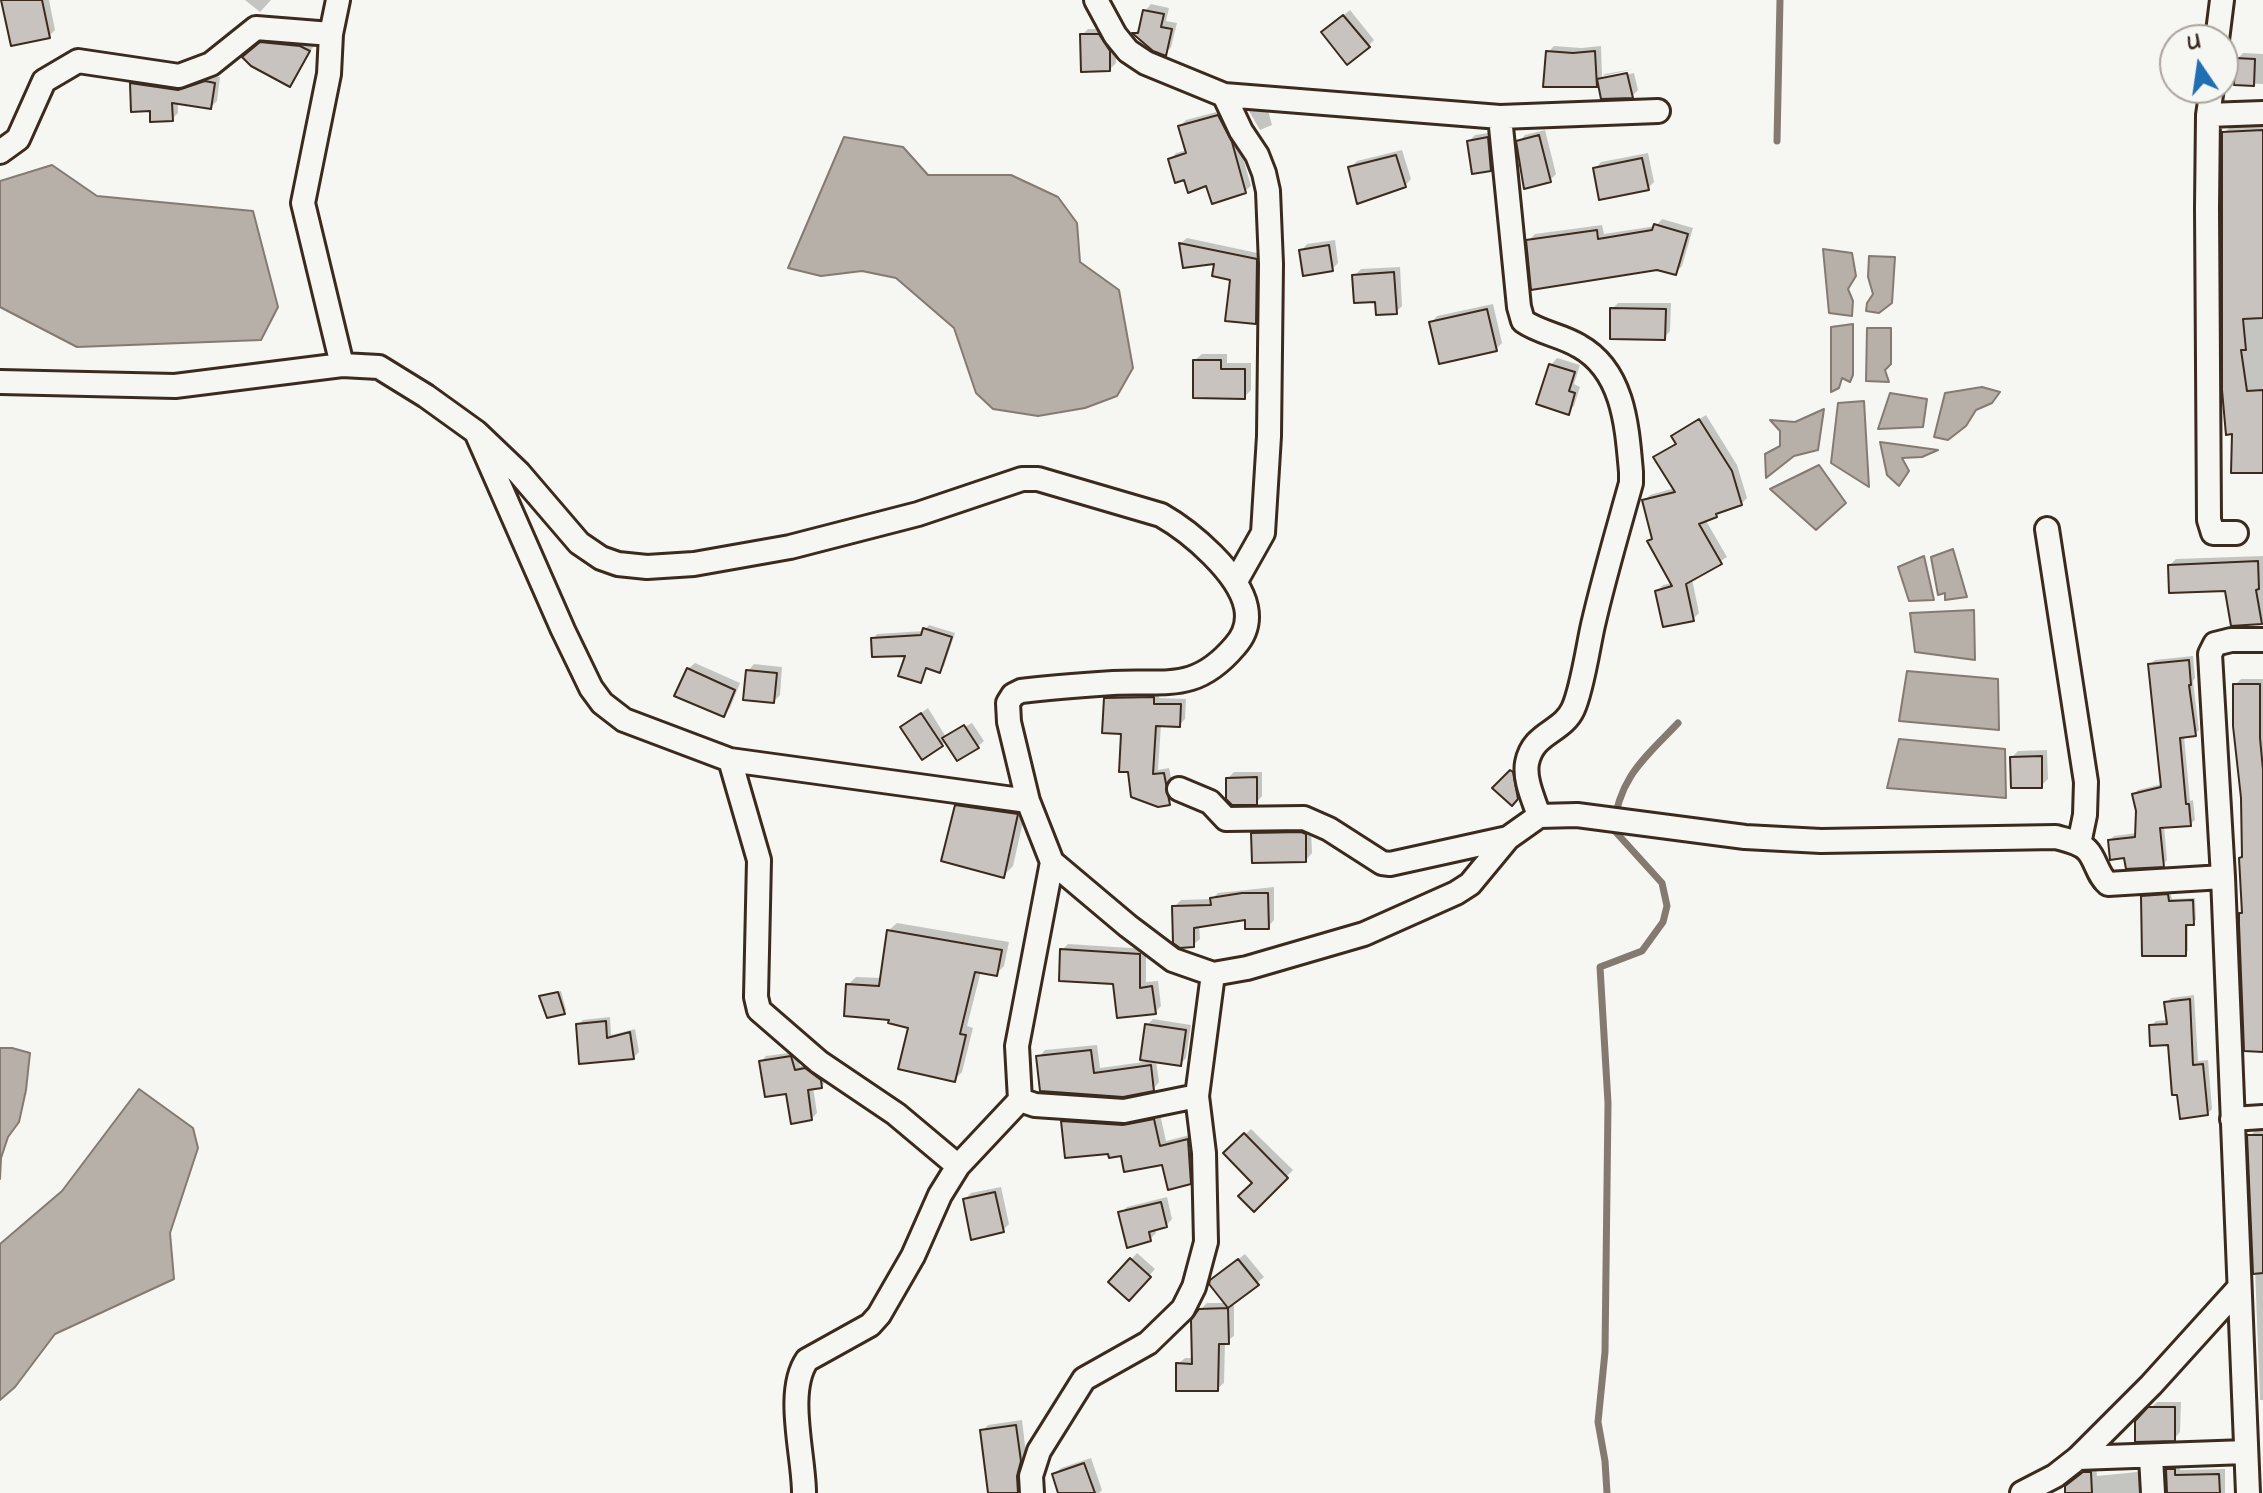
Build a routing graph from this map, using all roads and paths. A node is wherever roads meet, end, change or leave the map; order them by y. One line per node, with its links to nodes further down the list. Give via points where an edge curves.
1 (338, 0): 5 (street)
2 (1096, 0): 6 (street, via 1128,51)
3 (2222, 0): 4 (street)
4 (2219, 24)
5 (331, 34): 12 (street, via 256,28 211,64 179,76 78,61 44,81 18,139); 13 (street, via 329,74 303,203)
6 (1224, 95): 11 (street); 18 (street, via 1264,173 1271,264 1263,533)
7 (2210, 104): 10 (street)
8 (1658, 111): 11 (street)
9 (2263, 113): 10 (street)
10 (2208, 115): 17 (street, via 2209,520 2213,533)
11 (1500, 117): 23 (street, via 1523,321 1578,345 1608,374 1622,402 1631,472 1573,709 1532,748 1527,765)
12 (0, 152)
13 (342, 365): 14 (street, via 175,386); 15 (street, via 379,367)
14 (0, 382)
15 (476, 432): 18 (street, via 579,543 618,564 694,564 790,547 918,514 1022,479 1038,479 1161,515); 20 (street, via 563,630 602,703 624,720)
16 (2047, 529): 25 (street, via 2086,782)
17 (2236, 533)
18 (1236, 581): 22 (street, via 1247,610 1246,628 1225,658 1202,675 1176,683 1117,682 1013,695 1007,710)
19 (2263, 640): 27 (street, via 2215,644 2210,654)
20 (730, 760): 22 (street); 33 (street, via 759,860 759,1010)
21 (1179, 789): 24 (street, via 1210,802 1226,819 1304,818 1318,823 1382,863)
22 (1028, 801): 26 (street)
23 (1539, 816): 24 (street); 25 (street, via 1577,815 1779,839 2056,837)
24 (1508, 838): 28 (street, via 1470,884 1447,897 1364,934)
25 (2079, 844): 27 (street, via 2108,884)
26 (1052, 862): 28 (street, via 1173,960); 30 (street, via 1017,1046)
27 (2223, 877): 32 (street)
28 (1213, 974): 29 (street)
29 (1197, 1096): 30 (street, via 1124,1111); 40 (street, via 1207,1219 1194,1287 1183,1309 1148,1343 1084,1379 1039,1451)
30 (1020, 1100): 33 (street)
31 (2263, 1117): 32 (street)
32 (2232, 1119): 34 (street)
33 (958, 1166): 39 (street, via 879,1315 801,1369 797,1408)
34 (2238, 1289): 35 (street); 37 (street)
35 (2246, 1452): 36 (street); 43 (street)
36 (2151, 1457): 37 (street); 42 (street)
37 (2078, 1458): 38 (street)
38 (2056, 1484): 41 (street)
39 (804, 1493)
40 (1032, 1493)
41 (2022, 1493)
42 (2153, 1493)
43 (2248, 1493)

